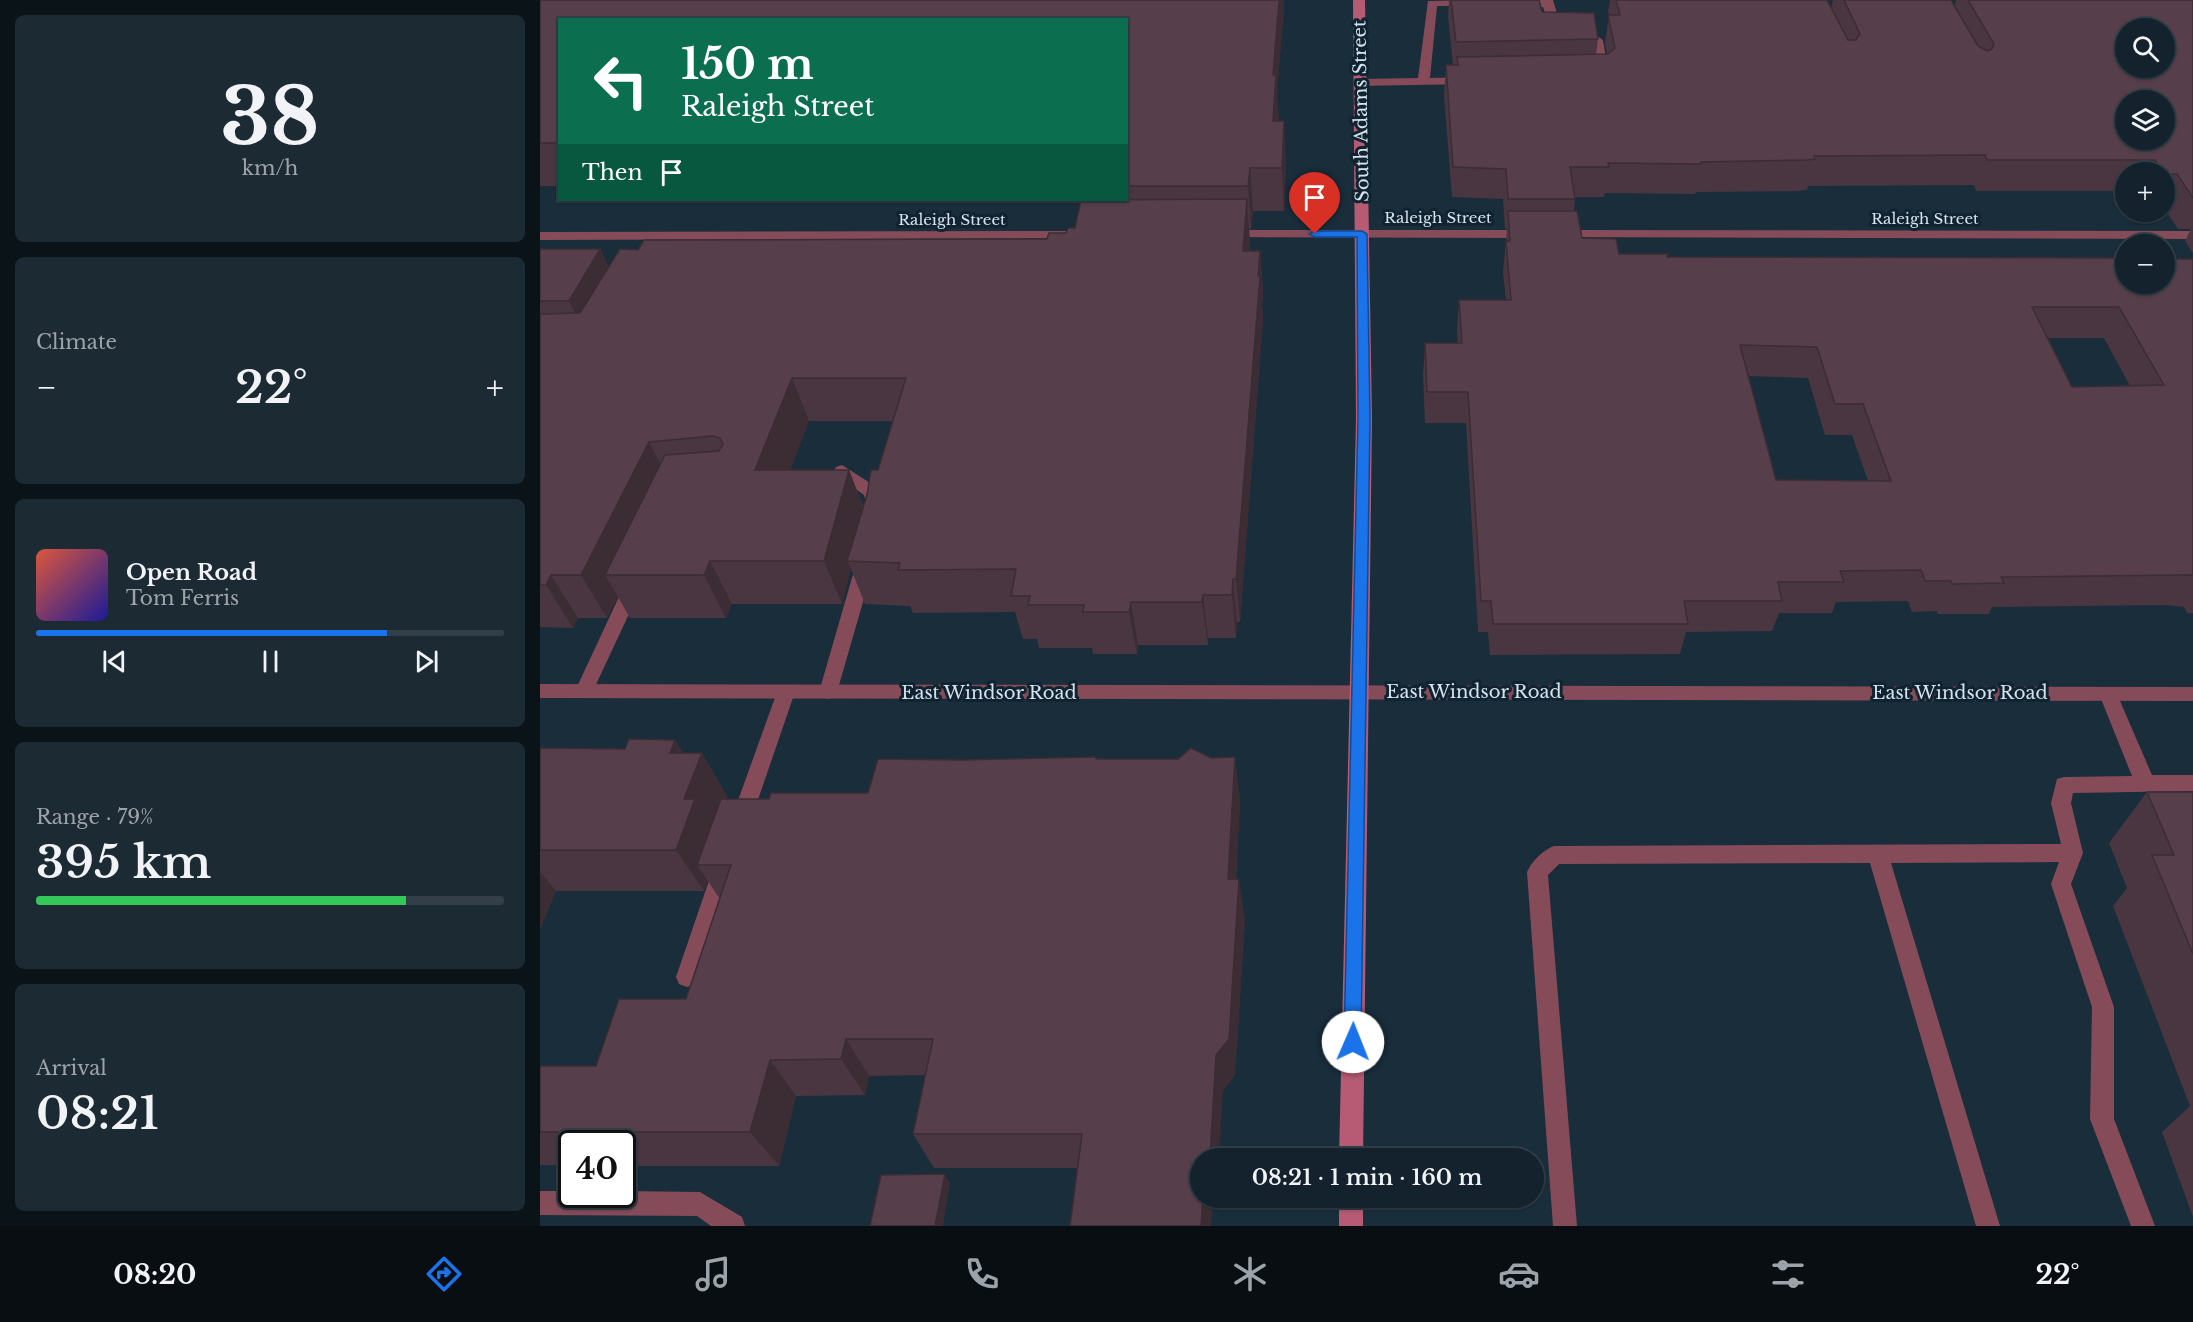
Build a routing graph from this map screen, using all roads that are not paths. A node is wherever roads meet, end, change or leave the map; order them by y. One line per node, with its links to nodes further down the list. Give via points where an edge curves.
1 (1359, 0): 6 (street, South Adams Street)
2 (1548, 2): 3 (street, via 1558,37 1597,40 1603,78); 5 (street, via 1432,3)
3 (1592, 78)
4 (1479, 81): 5 (street)
5 (1424, 82): 6 (street)
6 (1360, 83): 8 (street, South Adams Street)
7 (1208, 234): 8 (street, Raleigh Street)
8 (1362, 234): 10 (street, Raleigh Street); 22 (street, South Adams Street, via 1364,418)
9 (1090, 235): 12 (street, Raleigh Street)
10 (2193, 235)
11 (540, 236): 12 (street, Raleigh Street)
12 (663, 236): 13 (street)
13 (654, 252)
14 (842, 471): 15 (street, via 872,492 877,506)
15 (874, 527)
16 (869, 549): 21 (street)
17 (644, 565): 19 (street)
18 (540, 691): 19 (street, East Windsor Road)
19 (584, 691): 20 (street, East Windsor Road)
20 (786, 692): 21 (street, East Windsor Road); 29 (street)
21 (828, 692): 22 (street, East Windsor Road)
22 (1359, 693): 23 (street, East Windsor Road); 30 (street, South Adams Street)
23 (2108, 694): 24 (street, East Windsor Road); 25 (street)
24 (2193, 694)
25 (2145, 782): 26 (street); 27 (street, via 2064,785 2061,802)
26 (2193, 783)
27 (2073, 853): 28 (street); 37 (street, via 2061,884 2103,1006 2102,1119)
28 (1878, 854): 35 (street, via 1554,855 1537,872); 36 (street)
29 (687, 977)
30 (1351, 1148)
31 (540, 1203): 33 (street, via 700,1204)
32 (1351, 1208): 34 (street)
33 (733, 1226)
34 (1351, 1226)
35 (1565, 1226)
36 (1988, 1226)
37 (2143, 1226)

